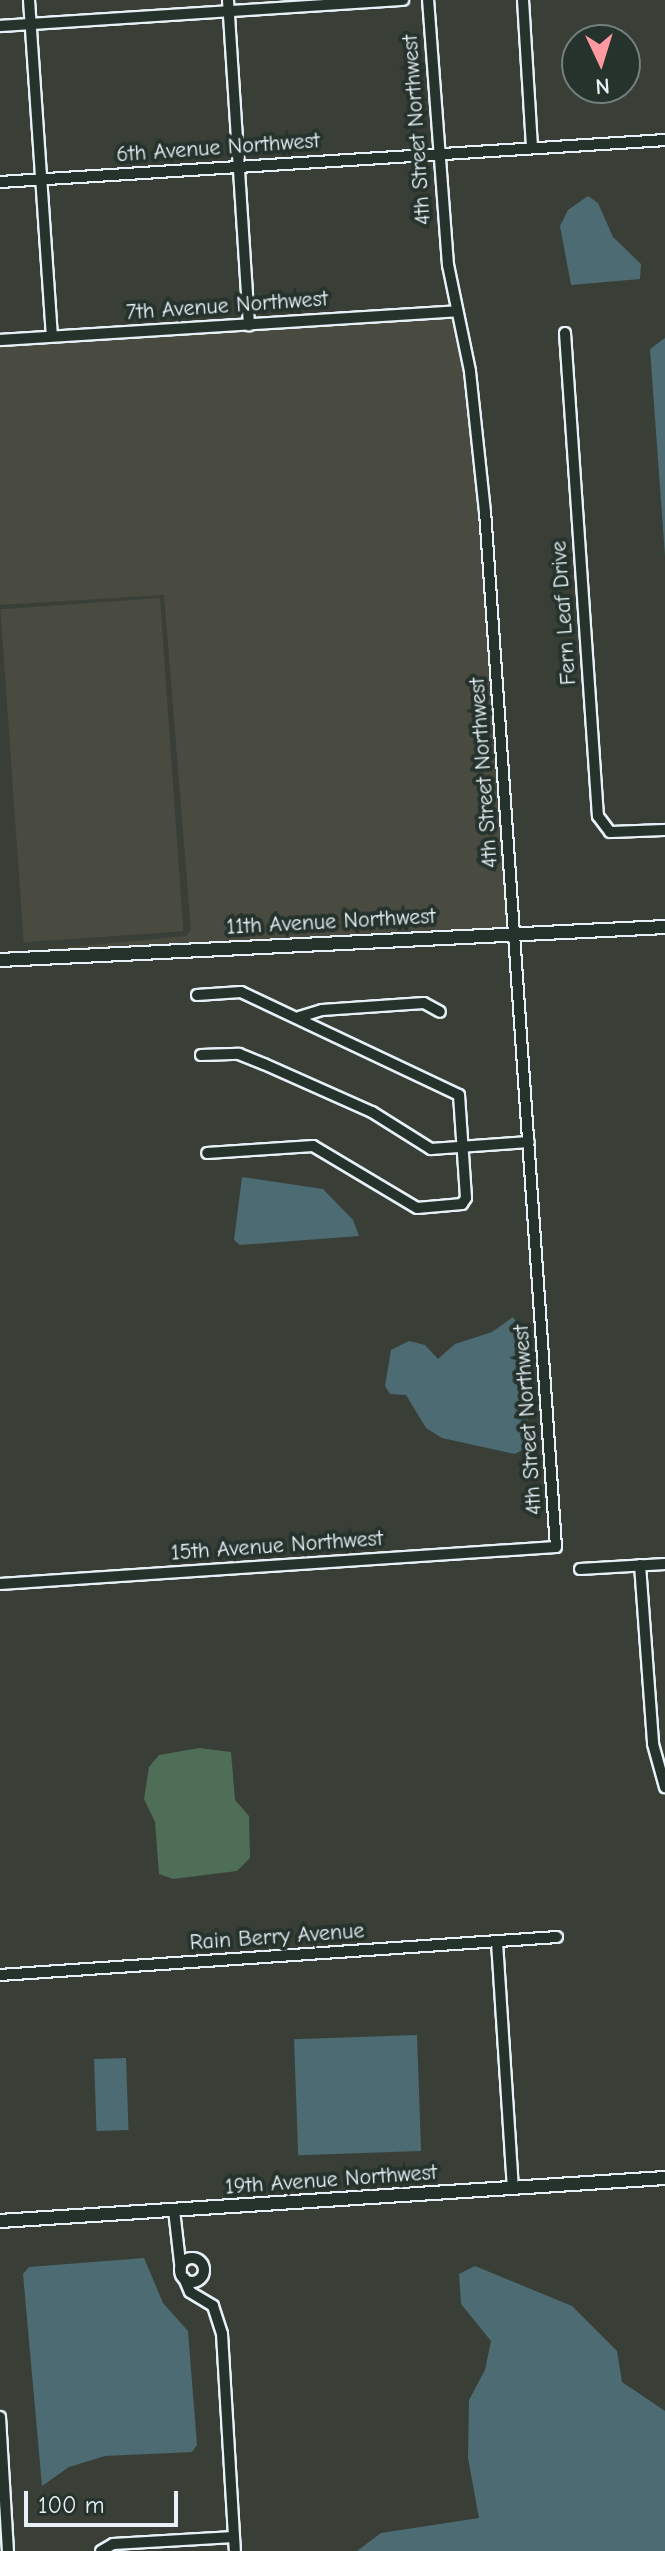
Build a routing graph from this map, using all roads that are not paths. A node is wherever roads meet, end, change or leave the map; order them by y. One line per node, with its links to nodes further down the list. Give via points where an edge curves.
1 (29, 0): 7 (street)
2 (228, 0): 6 (street)
3 (403, 0): 6 (street)
4 (428, 0): 11 (street, 4th Street Northwest)
5 (523, 0): 10 (street)
6 (229, 12): 7 (street); 12 (street)
7 (30, 24): 8 (street); 13 (street)
8 (0, 26)
9 (665, 140): 10 (street, 6th Avenue Northwest)
10 (532, 148): 11 (street, 6th Avenue Northwest)
11 (439, 154): 12 (street, 6th Avenue Northwest); 15 (street, 4th Street Northwest)
12 (239, 167): 13 (street, 6th Avenue Northwest); 16 (street)
13 (41, 180): 14 (street, 6th Avenue Northwest); 18 (street)
14 (0, 182)
15 (456, 311): 16 (street, 7th Avenue Northwest); 22 (street, 4th Street Northwest, via 470,371 485,512)
16 (249, 325): 18 (street, 7th Avenue Northwest)
17 (565, 333): 20 (street, Fern Leaf Drive, via 598,816 610,832)
18 (52, 336): 19 (street, 7th Avenue Northwest)
19 (0, 340)
20 (665, 830)
21 (665, 927): 22 (street, 11th Avenue Northwest)
22 (514, 933): 23 (street, 11th Avenue Northwest); 28 (street, 4th Street Northwest)
23 (0, 960)
24 (197, 995): 26 (street, via 241,992)
25 (440, 1012): 26 (street, via 424,1003 322,1010)
26 (299, 1017): 29 (street, via 459,1095)
27 (201, 1055): 29 (street, via 239,1054 357,1105 431,1149)
28 (529, 1142): 29 (street); 31 (street, 4th Street Northwest)
29 (463, 1146): 30 (street, via 462,1204 417,1208 313,1146)
30 (207, 1153)
31 (556, 1547): 35 (street, 15th Avenue Northwest)
32 (665, 1564): 33 (street)
33 (640, 1565): 34 (street); 36 (street, via 653,1744)
34 (580, 1569)
35 (0, 1584)
36 (665, 1787)
37 (557, 1937): 38 (street, Rain Berry Avenue)
38 (497, 1942): 39 (street, Rain Berry Avenue); 41 (street)
39 (0, 1975)
40 (665, 2178): 41 (street, 19th Avenue Northwest)
41 (513, 2188): 42 (street, 19th Avenue Northwest)
42 (174, 2210): 43 (street, 19th Avenue Northwest); 44 (street)
43 (0, 2221)
44 (176, 2245): 45 (street); 46 (street)
45 (191, 2259): 46 (street); 47 (street, via 203,2265)
46 (182, 2274): 47 (street); 48 (street, via 190,2292)
47 (201, 2278): 48 (street)
48 (202, 2299): 50 (street, via 213,2306 222,2334)
49 (0, 2417): 51 (street)
50 (234, 2537): 52 (street, via 113,2544); 53 (street)
51 (8, 2551)
52 (101, 2551)
53 (235, 2551)

